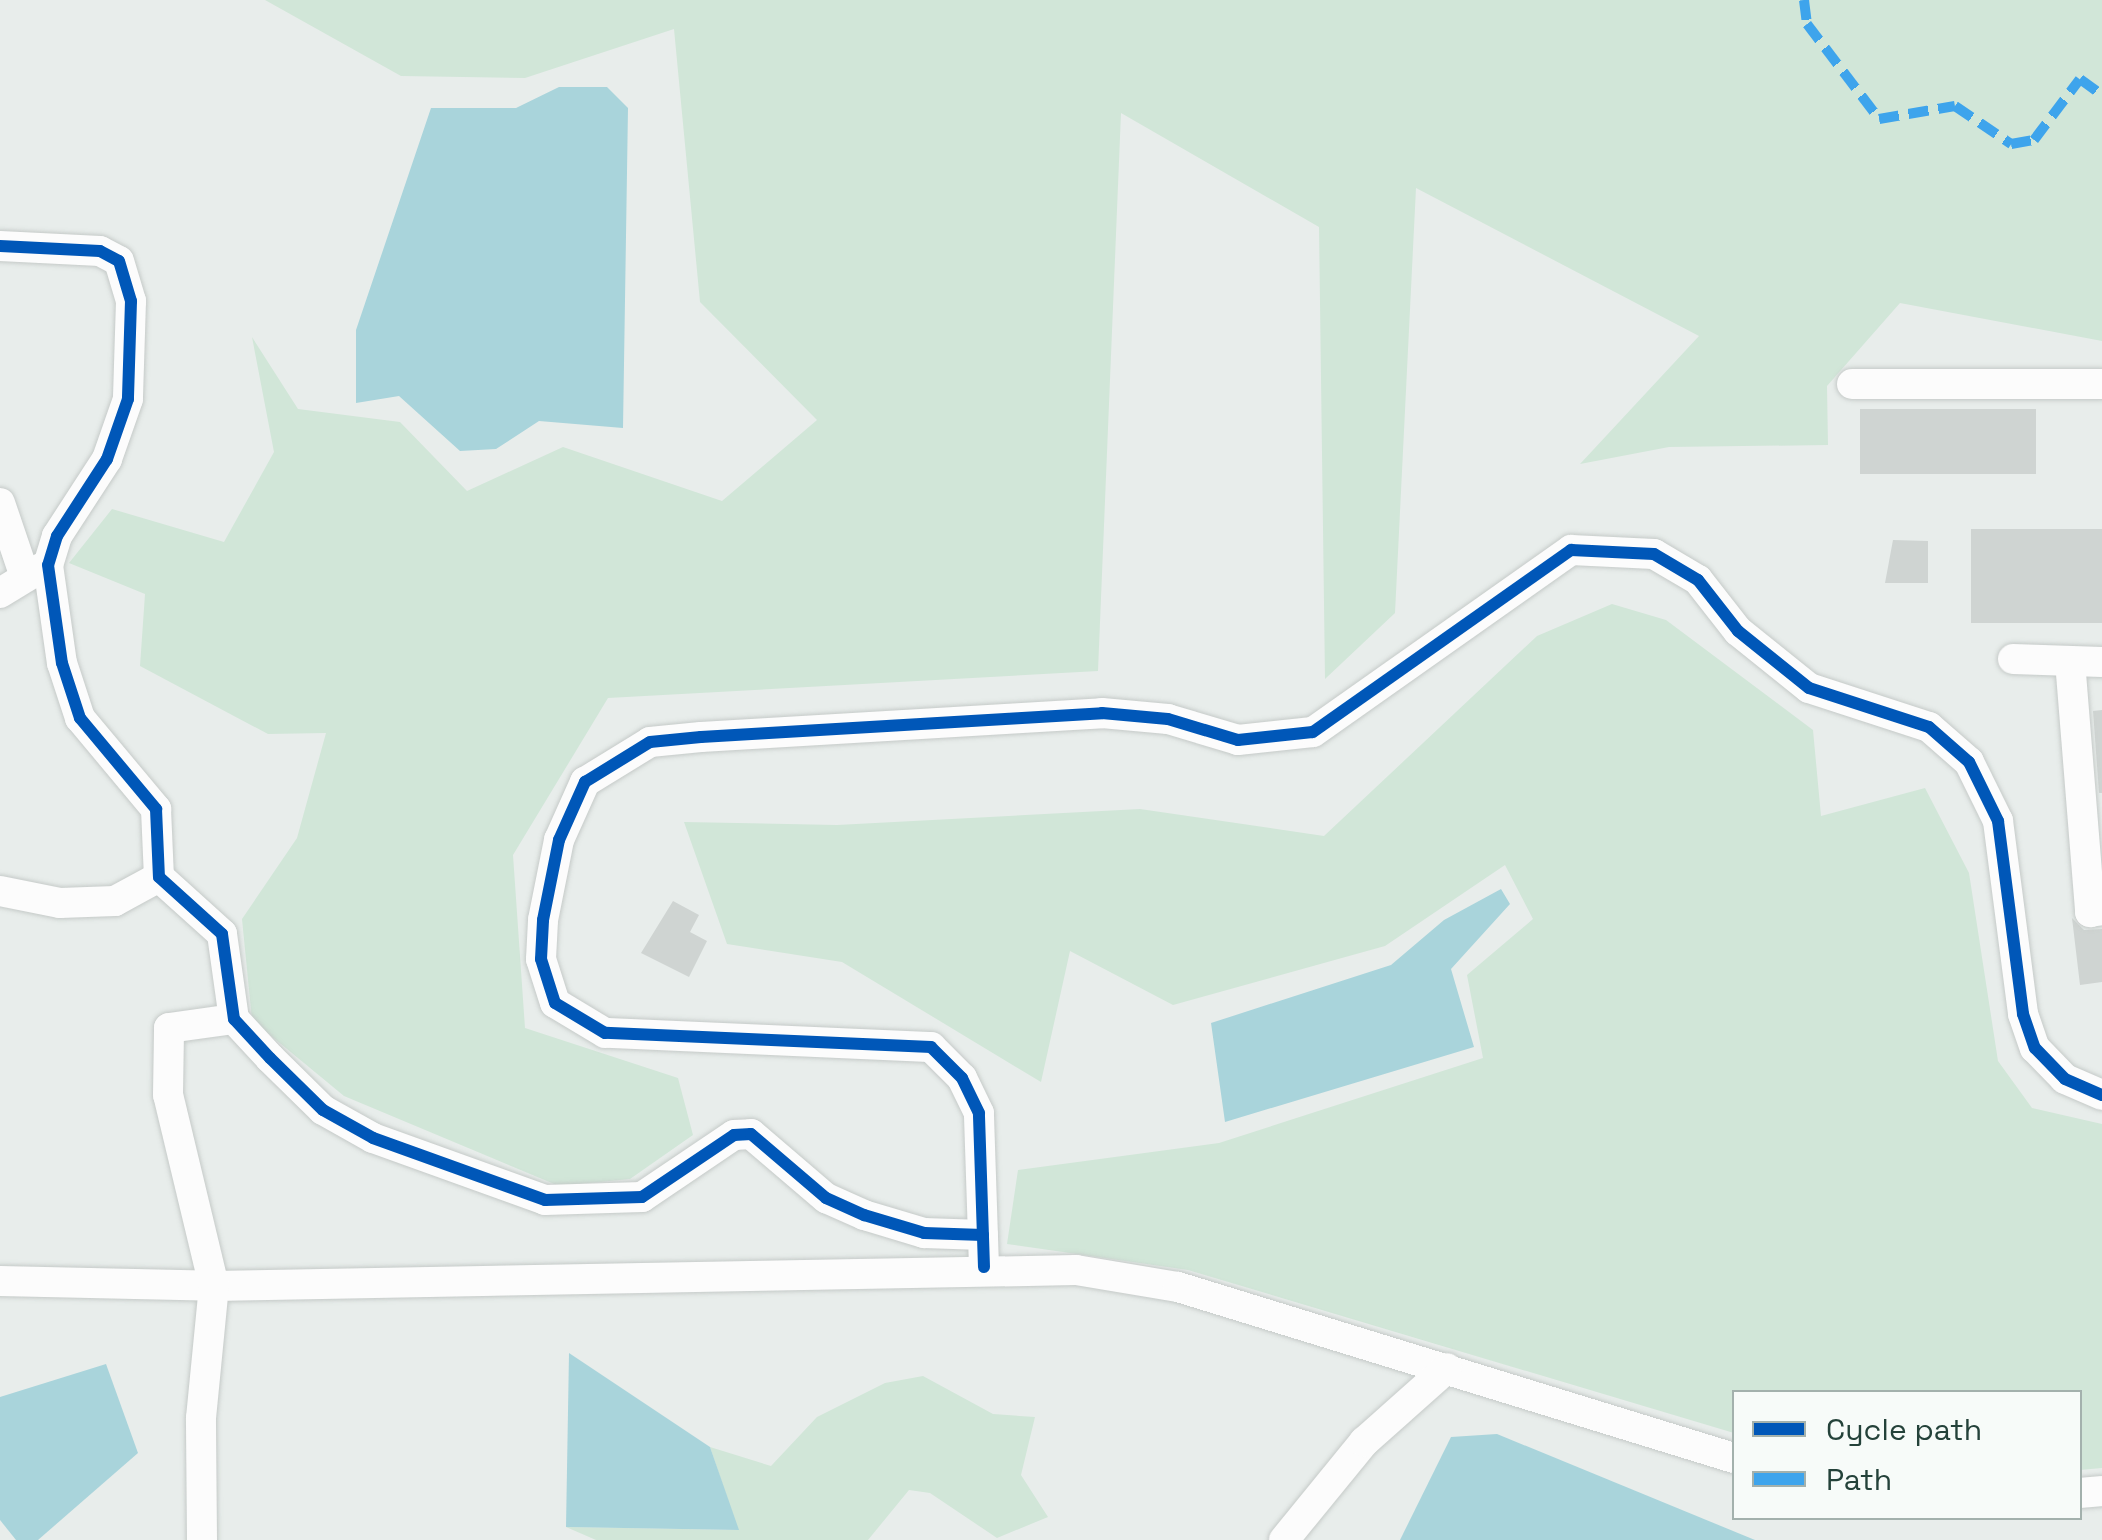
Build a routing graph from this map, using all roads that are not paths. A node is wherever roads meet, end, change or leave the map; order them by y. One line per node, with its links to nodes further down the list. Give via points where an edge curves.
1 (0, 246): 5 (street, via 100,250 119,261 131,300 128,399 108,459)
2 (1852, 384): 3 (street)
3 (2102, 384)
4 (0, 503): 5 (street)
5 (24, 578): 10 (street, via 80,718 156,809)
6 (2013, 659): 7 (street)
7 (2070, 661): 8 (street); 9 (street)
8 (2102, 662)
9 (2092, 814): 12 (street, via 2090,912)
10 (160, 877): 11 (street, via 115,900 60,902); 13 (street, via 222,934)
11 (0, 890)
12 (2102, 910)
13 (234, 1019): 15 (street, via 323,1110 373,1138 545,1200 642,1197 734,1135 751,1134 826,1198 864,1215 924,1234); 18 (street, via 169,1028 168,1096)
14 (2102, 1095): 15 (street, via 2065,1080 2035,1048 2023,1014 1998,822 1969,762 1929,727 1795,678 1738,631 1698,580 1654,554 1571,550 1312,732 1238,740 1168,719 1102,712 700,737 650,742 585,782 559,840 542,920 541,959 555,1002 605,1033 931,1047 962,1078 979,1113)
15 (982, 1235): 16 (street)
16 (984, 1267): 18 (street); 19 (street, via 1178,1287)
17 (0, 1281): 18 (street)
18 (214, 1286): 21 (street, via 202,1418)
19 (1447, 1368): 20 (street); 22 (street, via 1364,1442)
20 (1732, 1457)
21 (202, 1540)
22 (1284, 1540)

